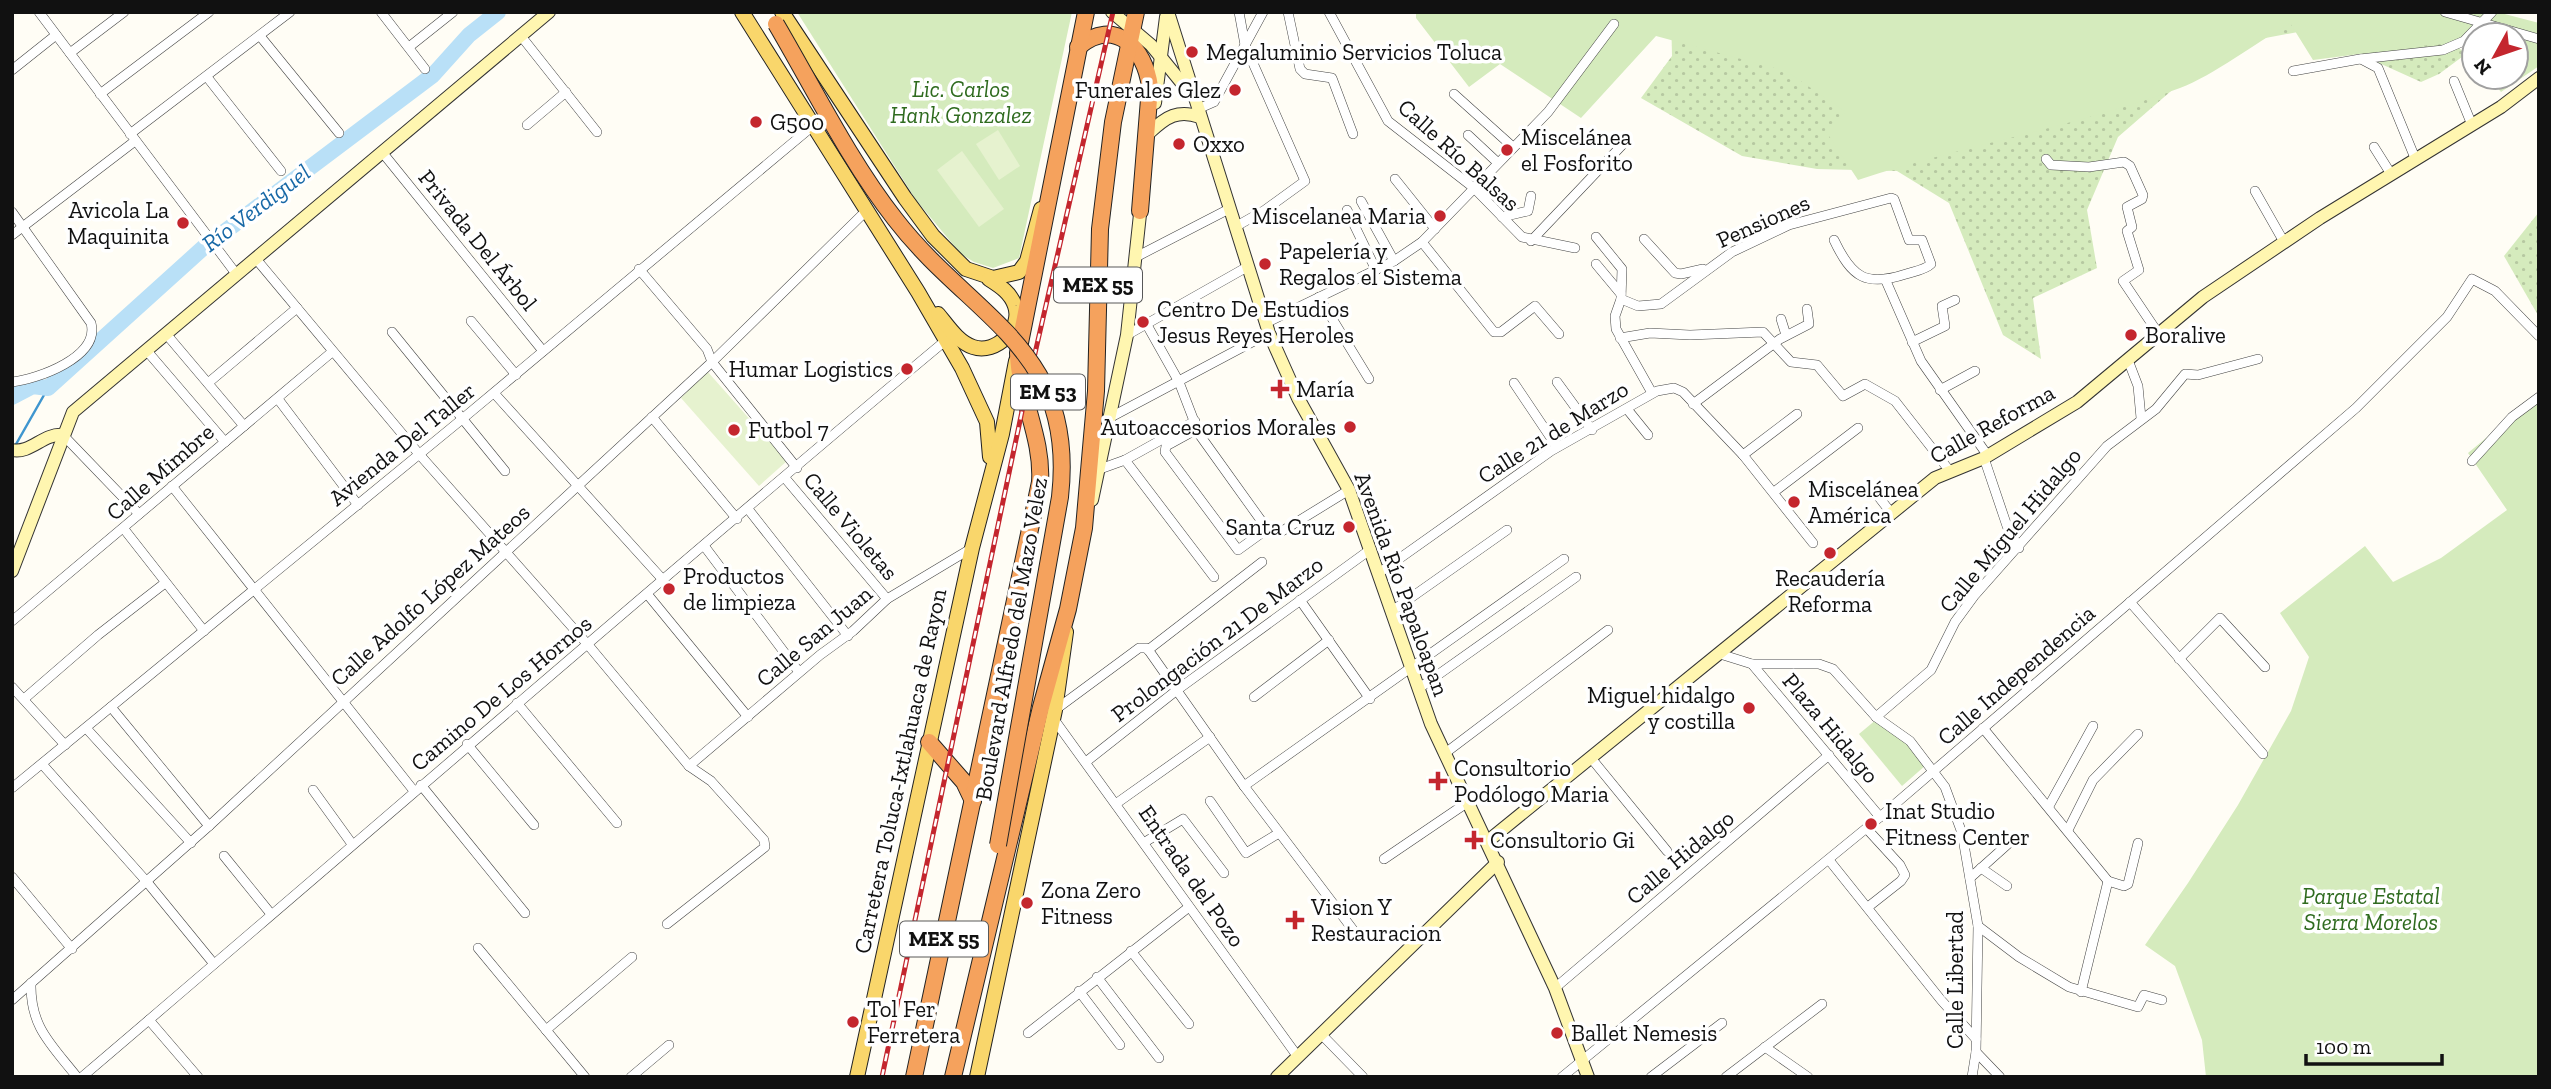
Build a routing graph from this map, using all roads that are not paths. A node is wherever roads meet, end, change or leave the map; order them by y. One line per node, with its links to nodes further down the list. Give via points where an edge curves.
1 (39, 12): 22 (street)
2 (124, 12): 30 (street)
3 (209, 12): 40 (street)
4 (290, 12): 23 (street)
5 (381, 12): 28 (street)
6 (453, 12): 28 (street)
7 (549, 12): 24 (main road)
8 (742, 12): 44 (main road, EM 53)
9 (1086, 12): 29 (highway, MEX 55)
10 (1112, 12): 25 (main road, Avenida Río Papaloapan)
11 (1135, 12): 12 (highway); 25 (highway, MEX 55)
12 (1141, 12)
13 (1167, 12): 31 (main road, MEX 55); 42 (main road, Avenida Río Papaloapan)
14 (1239, 12): 27 (street)
15 (1263, 12): 27 (street)
16 (1288, 12): 49 (street, via 1300,69 1332,78)
17 (1329, 12): 63 (street, Calle Río Balsas, via 1388,121)
18 (2445, 12): 20 (street)
19 (776, 16): 93 (main road, via 920,219 966,269); 281 (highway, Boulevard Alfredo del Mazo Velez / EM 53, bridge, via 884,205 934,264 1016,339 1042,380 1057,419 1060,497)
20 (2476, 21)
21 (1614, 24): 53 (street, via 1548,112)
22 (56, 35): 30 (street); 34 (street)
23 (260, 36): 36 (street); 48 (street)
24 (521, 36): 39 (street); 55 (main road)
25 (1131, 38): 29 (highway, via 1104,33); 31 (main road, Avenida Río Papaloapan); 70 (highway, via 1150,87); 173 (highway, MEX 55, via 1113,122 1101,218 1096,391)
26 (2460, 43): 32 (street, via 2443,50)
27 (1245, 45): 42 (street, via 1214,102); 74 (street, via 1305,181)
28 (409, 47): 33 (street)
29 (1078, 47): 59 (highway, MEX 55)
30 (70, 53): 40 (street)
31 (1163, 58): 42 (main road, Avenida Río Papaloapan); 47 (main road, MEX 55)
32 (2360, 59): 35 (street); 56 (street, via 2378,68)
33 (425, 69)
34 (12, 70)
35 (2293, 71)
36 (207, 76): 51 (street); 60 (street)
37 (2539, 78): 45 (main road, Calle Reforma)
38 (2454, 81): 45 (street)
39 (566, 92): 43 (street); 46 (street)
40 (100, 94): 51 (street)
41 (1454, 94): 53 (street)
42 (1197, 108): 47 (main road, via 1175,114); 67 (main road, Avenida Río Papaloapan)
43 (527, 125)
44 (814, 125): 68 (main road, EM 53); 90 (street, Avienda Del Taller)
45 (2472, 125): 56 (main road, Calle Reforma)
46 (597, 132)
47 (1150, 132): 70 (main road, MEX 55)
48 (339, 133)
49 (1353, 134)
50 (1468, 135): 58 (street)
51 (132, 138): 73 (street); 92 (street)
52 (1625, 142): 80 (street)
53 (1513, 147): 58 (street)
54 (2374, 148): 61 (street)
55 (382, 152): 85 (main road); 117 (street, Privada Del Árbol)
56 (2415, 158): 61 (main road, Calle Reforma)
57 (2046, 159): 106 (street, via 2051,166 2127,162 2143,195 2127,206 2132,228 2127,231 2140,270 2123,281)
58 (1498, 163): 63 (street)
59 (1055, 165): 93 (main road, via 1025,266 1009,277); 119 (highway, MEX 55)
60 (281, 171)
61 (2390, 174): 82 (main road, Calle Reforma)
62 (1395, 179): 75 (street)
63 (1474, 188): 72 (street, Calle Río Balsas); 75 (street)
64 (2255, 191): 82 (street)
65 (1531, 196): 72 (street, via 1528,211)
66 (1360, 201): 86 (street)
67 (1229, 209): 74 (main road, Avenida Río Papaloapan); 84 (street)
68 (867, 210): 95 (main road, EM 53); 122 (street, Calle Adolfo López Mateos)
69 (1347, 210): 91 (street)
70 (1140, 211): 84 (main road, MEX 55)
71 (12, 212): 73 (street)
72 (1502, 217): 80 (street, Calle Río Balsas)
73 (23, 227): 76 (street); 126 (street, via 91,323 92,336 66,362 38,377)
74 (1234, 227): 89 (main road, Avenida Río Papaloapan)
75 (1435, 229): 81 (street)
76 (12, 235)
77 (1596, 237): 97 (street, via 1622,269)
78 (1644, 239): 88 (street, via 1675,273)
79 (1835, 240): 94 (street, via 1862,276)
80 (1531, 241): 83 (street)
81 (1422, 242): 86 (street); 107 (street, via 1493,332 1501,332 1535,306)
82 (2284, 242): 106 (main road, Calle Reforma)
83 (1575, 248)
84 (1136, 257): 109 (main road, MEX 55)
85 (256, 259): 92 (main road); 99 (street)
86 (1394, 261): 91 (street)
87 (1596, 264): 97 (street)
88 (1711, 266): 94 (street, Pensiones, via 1801,220 1892,198 1909,240 1922,240 1931,264); 97 (street, Pensiones, via 1661,304 1638,306)
89 (1247, 267): 103 (street); 104 (main road, Avenida Río Papaloapan)
90 (639, 269): 117 (street, Avienda Del Taller); 122 (street, via 707,349)
91 (1376, 270): 96 (street)
92 (237, 275): 108 (main road)
93 (988, 278): 95 (main road, via 1011,297 1017,313 1007,337 988,348 972,347 956,336)
94 (1886, 281): 114 (street)
95 (918, 292): 113 (main road, EM 53)
96 (1319, 297): 104 (street); 125 (street)
97 (1621, 297): 112 (street, via 1614,323)
98 (1955, 300): 114 (street, via 1942,306 1945,327)
99 (297, 308): 118 (street); 129 (street)
100 (1807, 309): 110 (street, via 1810,323)
101 (1781, 319): 110 (street)
102 (471, 321): 124 (street)
103 (1147, 325): 109 (street); 127 (street)
104 (1267, 328): 127 (street); 166 (main road, Avenida Río Papaloapan, via 1298,398)
105 (392, 332): 142 (street)
106 (2158, 333): 121 (main road, Calle Reforma)
107 (1559, 334)
108 (167, 335): 116 (main road); 129 (street)
109 (1127, 335): 141 (main road, MEX 55)
110 (1786, 335): 115 (street)
111 (2539, 336): 195 (street, Calle Independencia, via 2495,291 2472,279 2447,317 2400,368)
112 (1620, 338): 115 (street, via 1650,332 1759,331); 133 (street)
113 (946, 341): 157 (street, Camino De Los Hornos); 161 (main road, EM 53, via 987,422)
114 (1912, 342): 131 (street)
115 (1774, 343): 136 (street); 159 (street, via 1791,362 1817,365 1843,396 1861,384 1875,387 1900,407)
116 (147, 351): 147 (main road, via 72,412); 149 (street)
117 (543, 351): 124 (street, Avienda Del Taller)
118 (332, 352): 135 (street, Calle Mimbre); 152 (street)
119 (1018, 353): 161 (main road, Carretera Toluca-Ixtlahuaca de Rayon); 243 (highway, MEX 55, via 1022,387 1040,451 1040,482)
120 (2258, 359): 139 (street, Calle Miguel Hidalgo, via 2198,375 2185,374 2156,409)
121 (2128, 360): 139 (street); 154 (main road, Calle Reforma, via 2077,402)
122 (712, 362): 140 (street, Calle Adolfo López Mateos); 157 (street)
123 (1975, 371): 131 (street)
124 (516, 375): 132 (street, Avienda Del Taller)
125 (1369, 379)
126 (12, 382)
127 (1179, 382): 141 (street); 143 (street)
128 (1558, 382): 146 (street)
129 (208, 383): 144 (street)
130 (1514, 383): 150 (street)
131 (1940, 390): 154 (street)
132 (494, 393): 142 (street, Avienda Del Taller); 163 (street)
133 (1652, 393): 136 (street, Calle 21 de Marzo, via 1674,388); 137 (street, Calle 21 de Marzo)
134 (2539, 397): 156 (street, via 2512,417)
135 (278, 399): 144 (street, Calle Mimbre); 168 (street)
136 (1693, 404): 153 (street)
137 (1627, 409): 146 (street, Calle 21 de Marzo); 148 (street)
138 (1797, 414): 153 (street)
139 (2140, 415): 180 (street, Calle Miguel Hidalgo, via 2107,446)
140 (652, 417): 163 (street, Calle Adolfo López Mateos); 172 (street)
141 (1111, 417): 158 (main road, MEX 55)
142 (461, 420): 152 (street, Avienda Del Taller); 160 (street)
143 (1196, 425): 143 (street, via 1265,526 1238,550 1165,452 1166,446); 155 (street)
144 (244, 426): 149 (street, Calle Mimbre)
145 (1857, 428): 167 (street)
146 (1592, 430): 150 (street, Calle 21 de Marzo)
147 (63, 435): 151 (main road, via 51,435 24,450); 170 (street); 185 (main road)
148 (1648, 435)
149 (225, 442): 164 (street, Calle Mimbre)
150 (1557, 447): 186 (street, Calle 21 de Marzo)
151 (14, 450)
152 (419, 454): 168 (street, Avienda Del Taller); 182 (street)
153 (1743, 455): 167 (street)
154 (1986, 457): 159 (main road, Calle Reforma); 180 (street, via 2007,526)
155 (1125, 460): 158 (street); 187 (street)
156 (2472, 461)
157 (797, 468): 162 (street, Camino De Los Hornos)
158 (1100, 469): 173 (main road, MEX 55)
159 (1949, 470): 171 (main road, Calle Reforma)
160 (505, 471)
161 (990, 476): 179 (main road, Carretera Toluca-Ixtlahuaca de Rayon)
162 (785, 478): 169 (street, Camino De Los Hornos); 193 (street, Calle Violetas)
163 (579, 484): 182 (street, Calle Adolfo López Mateos); 189 (street)
164 (172, 486): 170 (street, Calle Mimbre); 191 (street)
165 (1871, 487): 171 (street)
166 (1349, 490): 176 (street); 181 (main road, Avenida Río Papaloapan)
167 (1774, 492): 177 (street)
168 (358, 505): 191 (street, Avienda Del Taller)
169 (748, 509): 172 (street, Camino De Los Hornos); 201 (street)
170 (139, 514): 174 (street, Calle Mimbre)
171 (1892, 514): 205 (main road, Calle Reforma)
172 (737, 519): 178 (street, Camino De Los Hornos)
173 (1084, 528): 196 (highway, MEX 55)
174 (124, 529): 190 (street); 198 (street, Calle Mimbre)
175 (1507, 530): 197 (street)
176 (1279, 533)
177 (1813, 543)
178 (705, 547): 189 (street, Camino De Los Hornos); 210 (street)
179 (972, 548): 193 (street, Calle San Juan); 228 (main road, Carretera Toluca-Ixtlahuaca de Rayon)
180 (2019, 548): 222 (street, Calle Miguel Hidalgo, via 1964,608 1931,670)
181 (1371, 549): 186 (main road, Avenida Río Papaloapan); 194 (street, Prolongación 21 De Marzo)
182 (505, 551): 203 (street); 217 (street, Calle Adolfo López Mateos)
183 (1564, 558): 209 (street)
184 (1262, 562): 204 (street)
185 (12, 571)
186 (1379, 573): 197 (main road, Avenida Río Papaloapan)
187 (1214, 577)
188 (1576, 577): 212 (street)
189 (664, 581): 192 (street, Camino De Los Hornos)
190 (165, 583): 200 (street); 215 (street)
191 (253, 590): 200 (street, Avienda Del Taller); 217 (street)
192 (648, 595): 203 (street, Camino De Los Hornos); 221 (street)
193 (887, 599): 201 (street, Calle San Juan)
194 (1300, 600): 202 (street); 213 (street, Prolongación 21 De Marzo)
195 (2130, 602): 206 (street); 225 (street, Calle Independencia)
196 (1068, 609): 220 (main road); 281 (highway, MEX 55)
197 (1392, 611): 209 (main road, Avenida Río Papaloapan)
198 (12, 621)
199 (1608, 630): 231 (street)
200 (204, 631): 219 (street, Avienda Del Taller)
201 (848, 636): 210 (street, Calle San Juan)
202 (1329, 640): 214 (street); 216 (street)
203 (589, 646): 218 (street, Camino De Los Hornos); 237 (street)
204 (1146, 649): 213 (street); 220 (street)
205 (1720, 654): 207 (street, Calle Libertad); 234 (main road, Calle Reforma)
206 (2179, 659): 208 (street, via 2220,618); 232 (street)
207 (1752, 664): 222 (street, Calle Libertad, via 1827,666); 233 (street, Plaza Hidalgo)
208 (2266, 667)
209 (1411, 668): 212 (main road, Avenida Río Papaloapan); 216 (street)
210 (799, 672): 221 (street, Calle San Juan)
211 (12, 687): 215 (street)
212 (1418, 689): 231 (main road, Avenida Río Papaloapan)
213 (1178, 690): 227 (street); 235 (street, Prolongación 21 De Marzo)
214 (1254, 697)
215 (24, 699): 230 (street)
216 (1370, 699): 239 (street)
217 (341, 702): 241 (street); 251 (street, Calle Adolfo López Mateos)
218 (517, 703): 229 (street, Camino De Los Hornos); 249 (street)
219 (111, 707): 224 (street, Avienda Del Taller); 251 (street)
220 (1054, 714): 235 (street, Entrada del Pozo); 316 (main road)
221 (748, 717): 237 (street, Calle San Juan)
222 (1877, 717): 238 (street, Calle Libertad, via 1910,741)
223 (2093, 726): 247 (street)
224 (86, 728): 230 (street, Avienda Del Taller); 257 (street)
225 (1983, 728): 238 (street, Calle Independencia); 247 (street)
226 (2138, 734): 253 (street, via 2093,780)
227 (1210, 737): 239 (street); 246 (street)
228 (929, 742): 243 (highway, via 964,782); 313 (main road, Carretera Toluca-Ixtlahuaca de Rayon)
229 (467, 744): 241 (street, Camino De Los Hornos); 250 (street)
230 (65, 745): 236 (street, Avienda Del Taller)
231 (1444, 754): 245 (main road, Avenida Río Papaloapan)
232 (2263, 754)
233 (1829, 755): 248 (street, Plaza Hidalgo); 288 (street, Calle Hidalgo)
234 (1591, 758): 255 (main road, Calle Reforma); 261 (street)
235 (1087, 761): 246 (street, Entrada del Pozo)
236 (42, 764): 240 (street, Avienda Del Taller); 271 (street)
237 (689, 766): 277 (street, via 711,781 766,845)
238 (1934, 771): 248 (street, Calle Independencia); 269 (street, Calle Libertad, via 1958,817)
239 (1244, 786): 254 (street)
240 (12, 788)
241 (417, 788): 259 (street, Camino De Los Hornos); 275 (street)
242 (313, 790): 259 (street)
243 (973, 801): 314 (highway, MEX 55)
244 (1210, 802): 254 (street, via 1246,853)
245 (1468, 802): 255 (main road, Avenida Río Papaloapan); 263 (street)
246 (1117, 803): 256 (street, Entrada del Pozo)
247 (2049, 806): 253 (street)
248 (1880, 817): 252 (street, Calle Independencia)
249 (617, 823)
250 (534, 825)
251 (209, 826): 257 (street, Calle Adolfo López Mateos)
252 (1867, 829): 264 (street, Calle Independencia); 274 (street, via 1905,875)
253 (2068, 830): 270 (street)
254 (1279, 833): 279 (street)
255 (1488, 841): 265 (main road, Avenida Río Papaloapan)
256 (1145, 842): 267 (street, via 1183,819); 273 (street, Entrada del Pozo)
257 (191, 843): 271 (street, Calle Adolfo López Mateos)
258 (2138, 843): 270 (street, via 2126,887)
259 (352, 844): 276 (street, Camino De Los Hornos)
260 (2008, 844): 266 (street)
261 (1667, 851)
262 (224, 856): 276 (street)
263 (1384, 859)
264 (1829, 860): 274 (street); 307 (street, Calle Independencia)
265 (1498, 862): 288 (main road, Avenida Río Papaloapan); 299 (main road)
266 (1982, 868): 269 (street); 272 (street)
267 (1224, 873)
268 (12, 877): 282 (street)
269 (1970, 878): 278 (street, Calle Libertad)
270 (2108, 881): 290 (street)
271 (147, 882): 282 (street, Calle Adolfo López Mateos); 285 (street)
272 (2007, 886)
273 (1189, 907): 283 (street); 305 (street, Entrada del Pozo)
274 (1868, 907): 300 (street)
275 (525, 913)
276 (271, 914): 285 (street, Camino De Los Hornos)
277 (667, 925)
278 (1978, 926): 290 (street, via 2018,957); 300 (street, Calle Libertad)
279 (1360, 939)
280 (478, 948): 297 (street)
281 (982, 948): 315 (highway, MEX 55)
282 (72, 949): 287 (street, Calle Adolfo López Mateos)
283 (1132, 951): 286 (street); 296 (street)
284 (632, 957): 297 (street)
285 (214, 964): 294 (street, Camino De Los Hornos)
286 (1097, 977): 289 (street); 306 (street)
287 (31, 983): 291 (street, Calle Adolfo López Mateos); 308 (street, via 37,1025)
288 (1555, 988): 307 (main road, Avenida Río Papaloapan)
289 (1079, 991): 298 (street); 302 (street)
290 (2081, 992): 292 (street, via 2138,1007 2144,995)
291 (12, 1000)
292 (2162, 1000)
293 (1822, 1004): 303 (street)
294 (149, 1020): 309 (street, Camino De Los Hornos); 310 (street)
295 (1722, 1023): 321 (street)
296 (1189, 1024)
297 (545, 1030): 311 (street)
298 (1028, 1034)
299 (1322, 1035): 305 (main road); 318 (street)
300 (1976, 1039): 304 (street, Calle Libertad)
301 (669, 1045): 312 (street)
302 (1121, 1045)
303 (1765, 1047): 322 (street); 323 (street)
304 (1976, 1052): 324 (street, Calle Libertad); 325 (street)
305 (1298, 1057): 317 (main road)
306 (1159, 1058)
307 (1582, 1061): 319 (street, Calle Independencia); 320 (main road, Avenida Río Papaloapan)
308 (77, 1077)
309 (82, 1077)
310 (198, 1077)
311 (585, 1077)
312 (631, 1077)
313 (857, 1077)
314 (914, 1077)
315 (953, 1077)
316 (977, 1077)
317 (1277, 1077)
318 (1363, 1077)
319 (1563, 1077)
320 (1588, 1077)
321 (1651, 1077)
322 (1726, 1077)
323 (1808, 1077)
324 (1972, 1077)
325 (2000, 1077)

